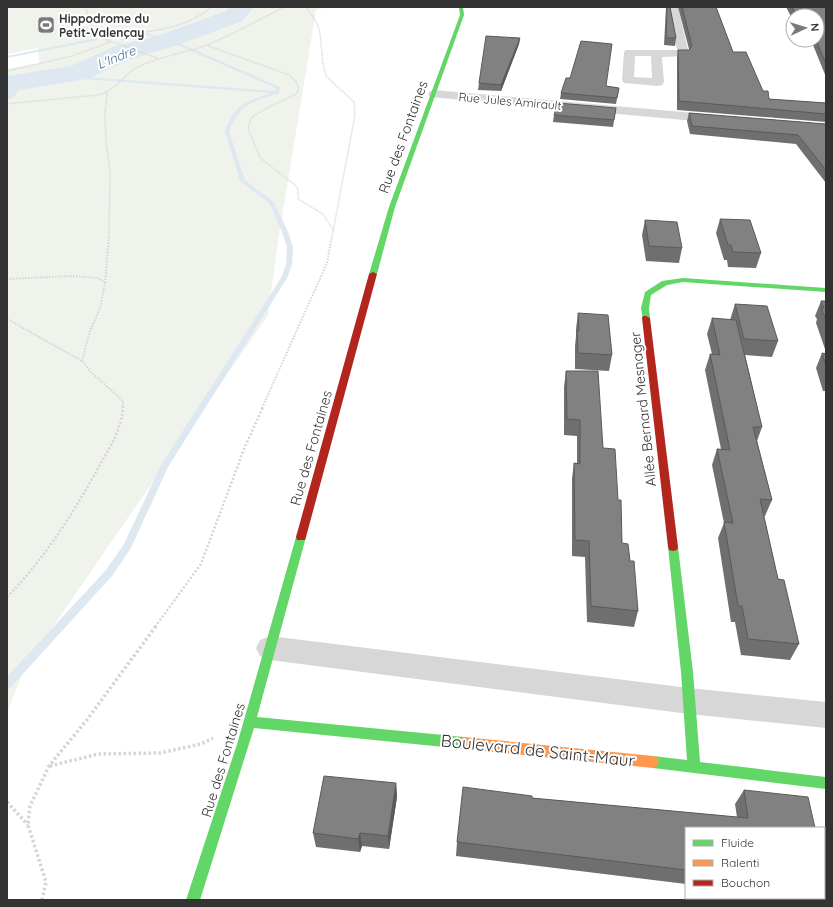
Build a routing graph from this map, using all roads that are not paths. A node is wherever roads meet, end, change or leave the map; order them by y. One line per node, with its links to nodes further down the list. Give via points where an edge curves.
1 (461, 7): 5 (street, Rue des Fontaines, via 462,15)
2 (672, 7): 3 (street, via 683,54)
3 (656, 53): 4 (street, via 658,82); 4 (street, via 630,52 628,80)
4 (643, 81): 6 (street)
5 (434, 94): 6 (street, Rue Jules Amirault); 9 (street, Rue des Fontaines, via 392,207)
6 (642, 112): 7 (street, Rue Jules Amirault)
7 (728, 120)
8 (826, 290): 10 (street, Allée Bernard Mesnager, via 683,280 666,283 648,294 645,308)
9 (270, 648): 10 (street); 12 (street, Rue des Fontaines)
10 (689, 701): 11 (street); 13 (street, Allée Bernard Mesnager)
11 (826, 715)
12 (250, 722): 13 (street, Boulevard de Saint-Maur); 15 (street, Rue des Fontaines)
13 (694, 767): 14 (street, Boulevard de Saint-Maur)
14 (826, 783)
15 (193, 900)

